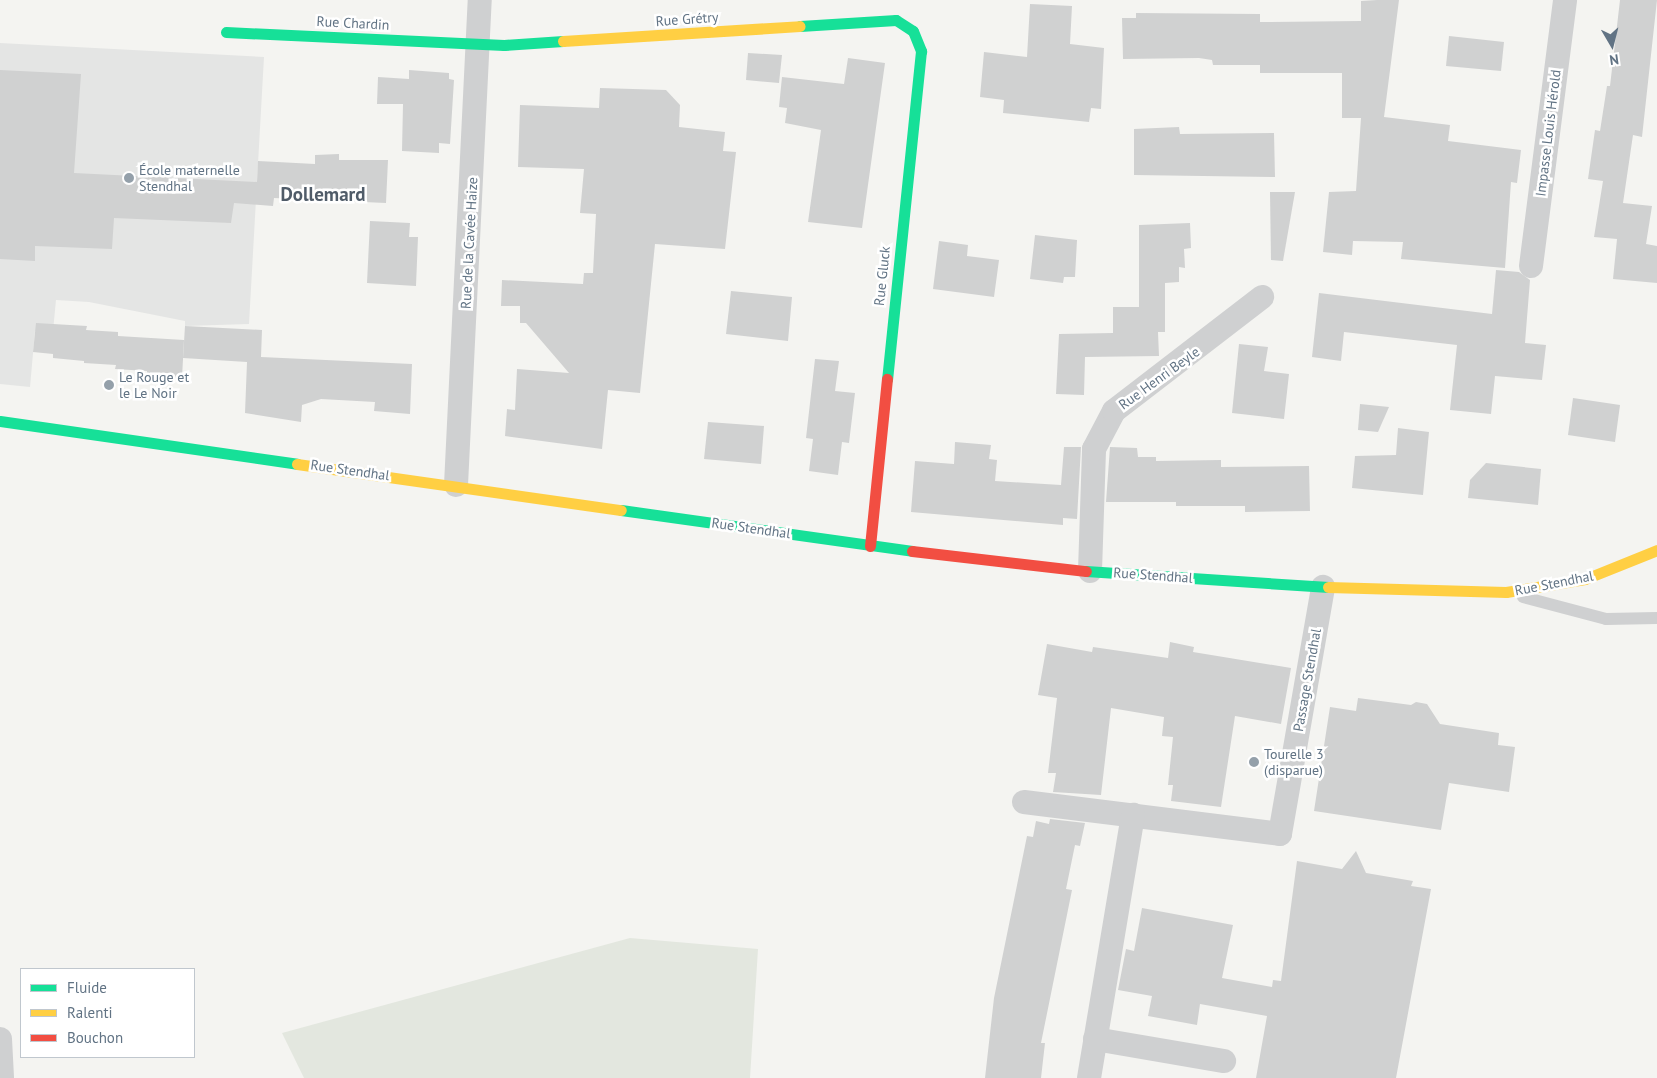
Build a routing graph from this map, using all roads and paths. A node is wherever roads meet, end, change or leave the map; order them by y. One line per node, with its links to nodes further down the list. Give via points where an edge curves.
1 (480, 0): 5 (street, Rue de la Cavée Haize)
2 (1565, 0): 6 (street, Impasse Louis Hérold)
3 (896, 20): 5 (street, Rue Grétry); 10 (street, Rue Gluck, via 914,31 922,50)
4 (226, 32): 5 (street, Rue Chardin)
5 (479, 44): 9 (street, Rue de la Cavée Haize)
6 (1531, 266)
7 (1262, 297): 12 (street, Rue Henri Beyle, via 1114,411 1094,449)
8 (0, 421): 9 (street, Rue Stendhal)
9 (456, 485): 10 (street, Rue Stendhal)
10 (870, 546): 12 (street, Rue Stendhal)
11 (1657, 550): 14 (street, Rue Stendhal, via 1585,579)
12 (1090, 571): 13 (street, Rue Stendhal)
13 (1322, 587): 14 (street, Rue Stendhal); 17 (street, Passage Stendhal, via 1280,834)
14 (1506, 592): 15 (lane, Rue Stendhal, via 1606,619)
15 (1657, 618)
16 (1024, 802): 17 (street, Passage Stendhal)
17 (1133, 815): 19 (street)
18 (0, 1039): 21 (street)
19 (1096, 1039): 20 (street); 22 (street)
20 (1224, 1061)
21 (2, 1078)
22 (1089, 1078)

